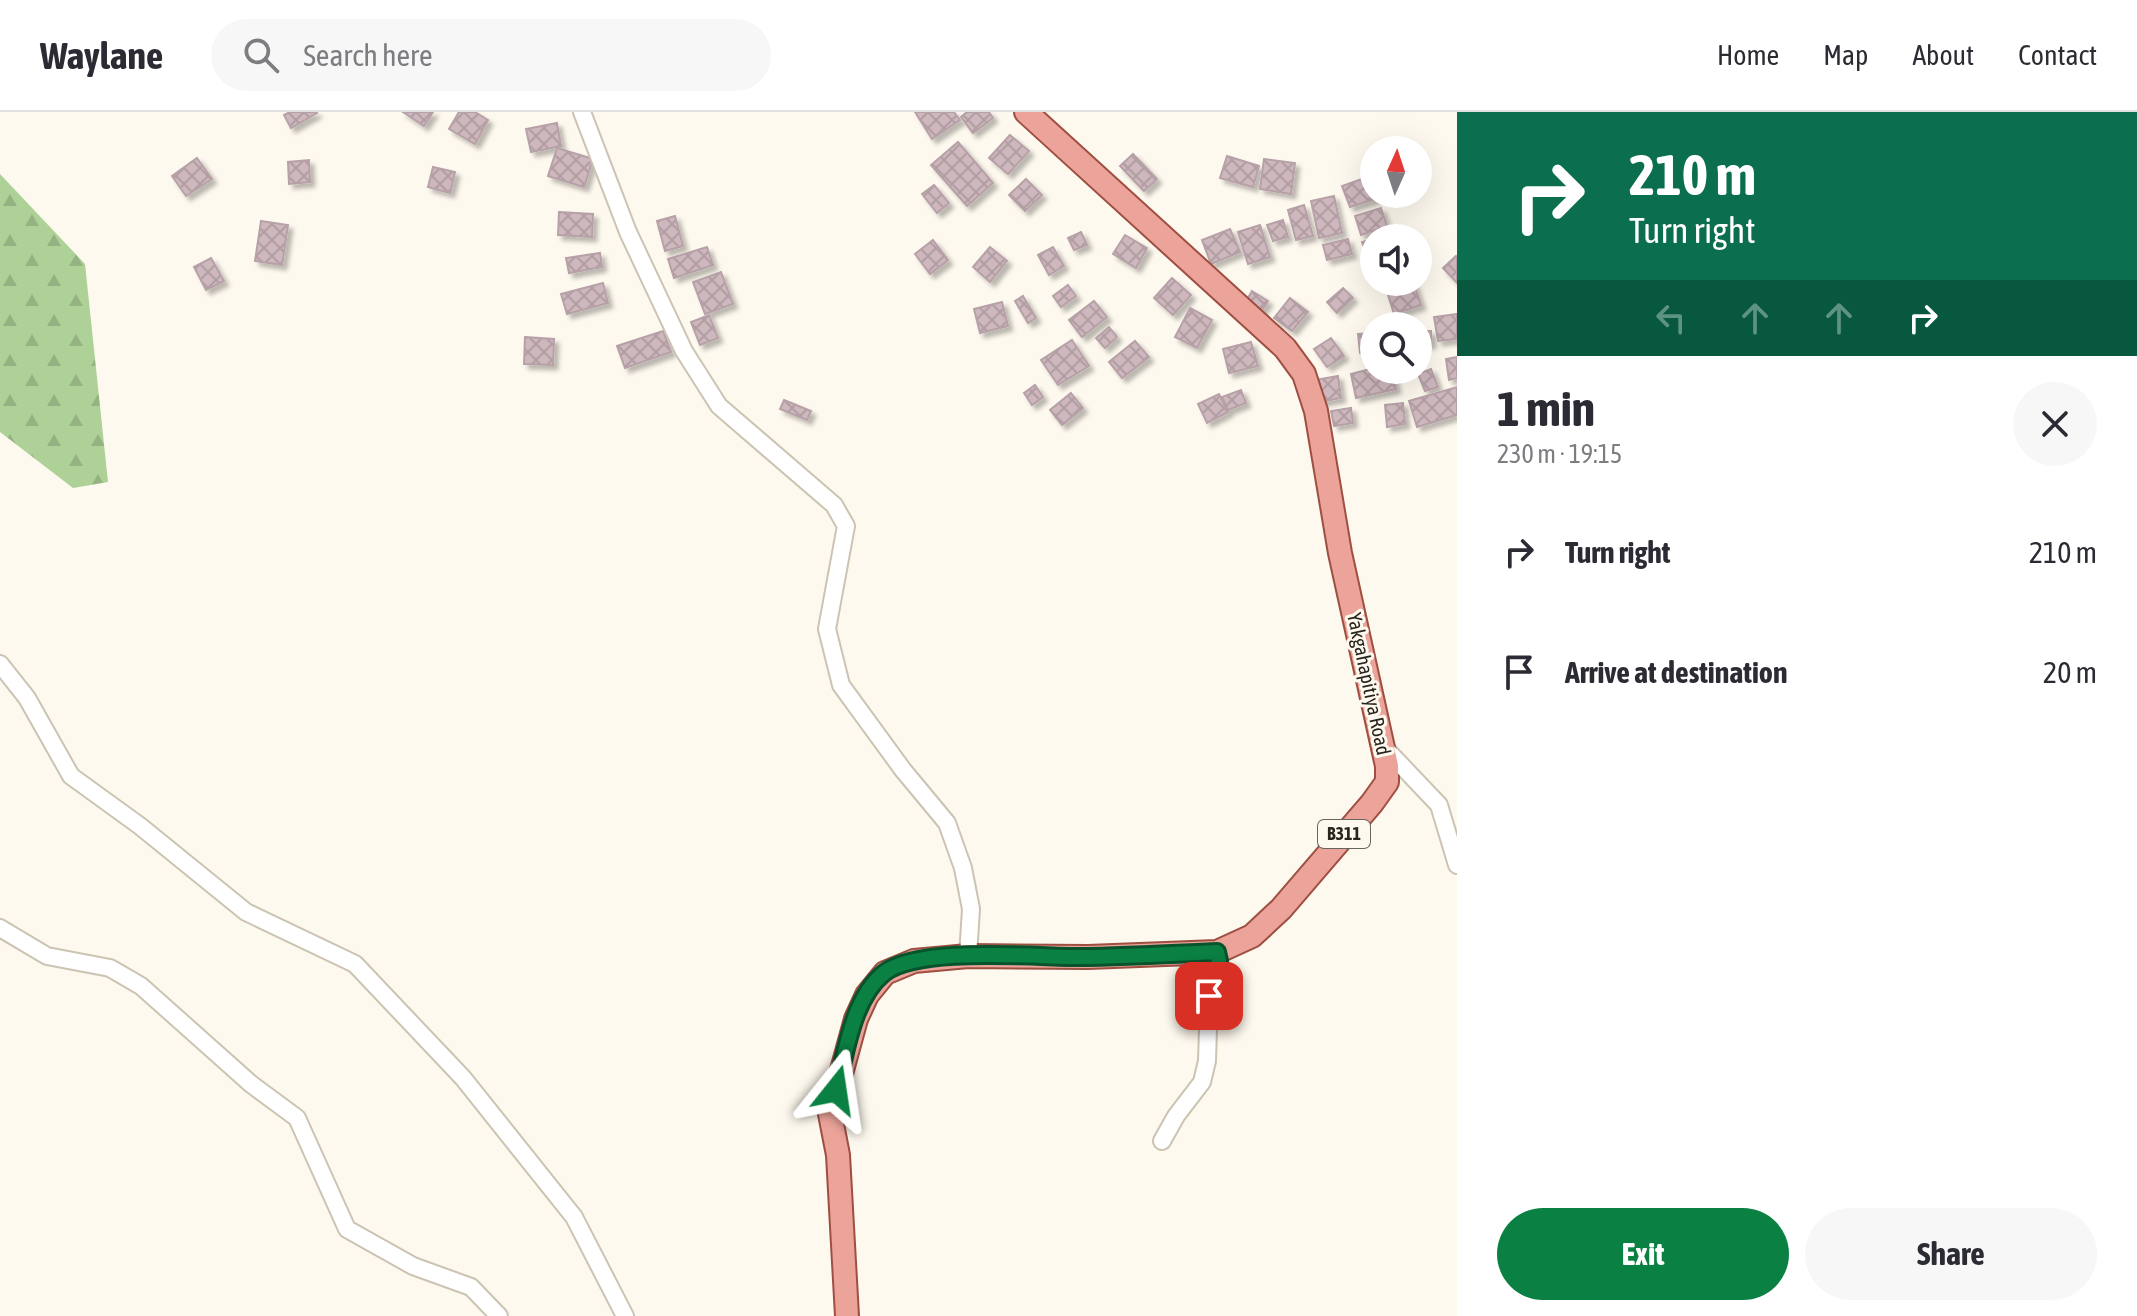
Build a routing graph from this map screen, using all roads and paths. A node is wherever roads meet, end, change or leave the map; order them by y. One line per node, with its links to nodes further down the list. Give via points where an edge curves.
1 (582, 112): 11 (street, via 628,232 684,351 719,406 834,505 846,526 827,629 841,685 947,823 971,909)
2 (1026, 112): 4 (main road, Yakgahapitiya Road, via 1285,348 1304,374 1316,411)
3 (0, 664): 14 (street, via 27,698 71,776 246,912 355,964 463,1078 574,1217)
4 (1381, 744): 5 (street); 6 (main road, Yakgahapitiya Road)
5 (1413, 776): 6 (street); 7 (street)
6 (1387, 782): 10 (main road, Yakgahapitiya Road / B311, via 1281,909 1252,936)
7 (1452, 826): 8 (street)
8 (1457, 865)
9 (0, 928): 13 (street, via 47,956 110,968 141,986 297,1118 347,1229 413,1266 471,1287)
10 (1217, 952): 11 (main road, Yakgahapitiya Road / B311); 12 (street, via 1202,1082)
11 (968, 956): 15 (main road, Yakgahapitiya Road / B311, via 914,961 885,973 856,1019 830,1114 838,1155)
12 (1162, 1141)
13 (499, 1316)
14 (625, 1316)
15 (847, 1316)

